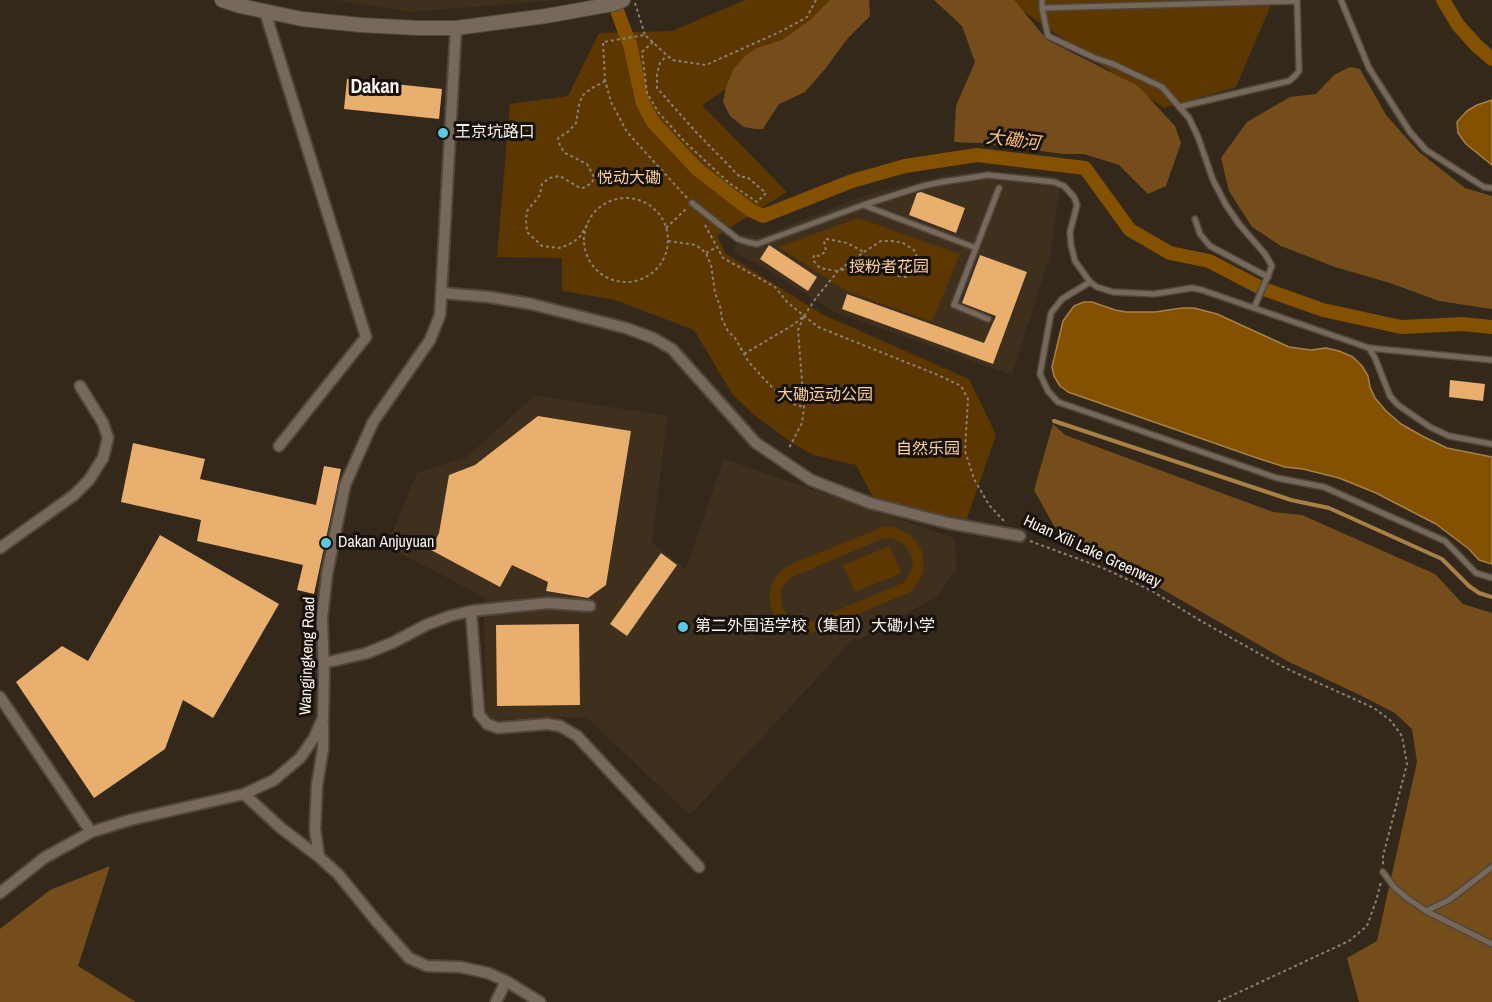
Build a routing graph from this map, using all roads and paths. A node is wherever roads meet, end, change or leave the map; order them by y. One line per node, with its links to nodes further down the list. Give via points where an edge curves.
1 (222, 0): 9 (street)
2 (623, 0): 10 (street, via 546,16)
3 (633, 0): 11 (path)
4 (816, 0): 13 (path, via 807,17 706,65 672,60)
5 (1042, 0): 8 (lane)
6 (1341, 0): 17 (lane, via 1369,69 1410,132 1426,150 1484,187)
7 (1297, 1): 8 (lane); 15 (lane, via 1299,71 1289,81)
8 (1042, 8): 15 (lane, via 1048,36 1162,87)
9 (265, 12): 10 (street, via 361,25); 41 (street, via 366,337)
10 (456, 28): 31 (street, Wangjingkeng Road)
11 (645, 35): 12 (path); 14 (path, Huan Xili Lake Greenway, via 603,42)
12 (653, 42): 13 (path); 13 (path, via 642,52 647,93 659,113 729,183 757,202 766,193 747,177 740,177 657,88 660,63)
13 (667, 55)
14 (605, 81): 18 (path, Huan Xili Lake Greenway, via 610,102 627,132); 21 (path, via 582,96 576,123 558,138 565,153 587,164 594,177 592,183 580,188 560,176 549,178 527,211 527,232 542,246 568,245 579,238)
15 (1179, 107): 29 (lane, via 1189,118 1226,206 1272,266)
16 (999, 188): 25 (lane)
17 (1492, 188)
18 (692, 203): 19 (lane, via 738,239 757,244); 22 (path); 24 (path, Huan Xili Lake Greenway)
19 (863, 205): 25 (lane); 30 (lane, via 967,177 988,175 1054,182 1064,186 1077,205 1071,244 1075,261)
20 (1195, 219): 29 (lane, via 1210,246)
21 (587, 225): 22 (path, via 598,209 623,199 650,206); 23 (path, via 585,248 590,261 605,276 624,282 637,281 654,271 666,254)
22 (666, 228): 23 (path)
23 (668, 241): 27 (path, via 696,245)
24 (717, 247): 27 (path); 33 (path, Huan Xili Lake Greenway, via 723,258 775,287)
25 (976, 248): 34 (lane, via 954,305)
26 (864, 252): 28 (path); 28 (path, via 847,243 824,240 826,251 814,255 813,260 820,268); 28 (path, via 881,241 892,241 914,250 920,261 916,273 907,277 866,263)
27 (706, 253): 36 (path, via 722,320)
28 (838, 272): 33 (path)
29 (1268, 277): 32 (lane)
30 (1090, 282): 32 (lane, via 1113,292 1154,294 1192,288); 45 (lane, via 1062,299 1051,313 1040,374 1058,402 1276,478 1324,487 1445,541 1476,573)
31 (442, 293): 42 (street, via 531,304 654,338 672,349 756,442); 48 (street, Wangjingkeng Road, via 440,315 430,340 373,422 345,485 327,574 322,618)
32 (1254, 308): 35 (lane)
33 (804, 316): 36 (path); 39 (path, via 798,330); 43 (path, Huan Xili Lake Greenway, via 818,327 960,386 968,399 965,451 974,479 989,505)
34 (988, 319)
35 (1369, 348): 37 (lane); 40 (lane, via 1390,396 1398,405 1449,436)
36 (744, 354): 39 (path, via 783,398)
37 (1492, 360)
38 (80, 386): 44 (street, via 108,438 103,458 74,495)
39 (804, 407): 42 (path, via 802,423)
40 (1492, 444)
41 (279, 446)
42 (782, 460): 43 (street, via 811,480 870,503)
43 (1020, 536): 56 (path, Huan Xili Lake Greenway, via 1152,591 1285,668 1374,708 1391,721 1402,736 1407,764 1383,856)
44 (0, 548)
45 (1492, 578)
46 (590, 606): 47 (street, via 548,603)
47 (471, 611): 48 (street, via 426,625 367,653); 54 (street, via 479,714 487,724 498,728 546,724 560,726 577,736)
48 (324, 663): 50 (street, Wangjingkeng Road)
49 (0, 697): 52 (street)
50 (323, 718): 51 (street, Wangjingkeng Road, via 300,758 274,780); 53 (street, via 315,829)
51 (244, 794): 52 (street, Wangjingkeng Road); 53 (street)
52 (91, 832): 57 (street, Wangjingkeng Road, via 44,858)
53 (319, 857): 60 (street, via 409,958 427,966 460,967)
54 (699, 867)
55 (1492, 867): 58 (lane, via 1449,900)
56 (1383, 872): 58 (lane, via 1407,898); 63 (path, Huan Xili Lake Greenway, via 1367,926 1349,941)
57 (0, 893)
58 (1426, 911): 59 (lane)
59 (1492, 944)
60 (506, 981): 61 (street); 62 (street)
61 (496, 1002)
62 (540, 1002)
63 (1218, 1002)

